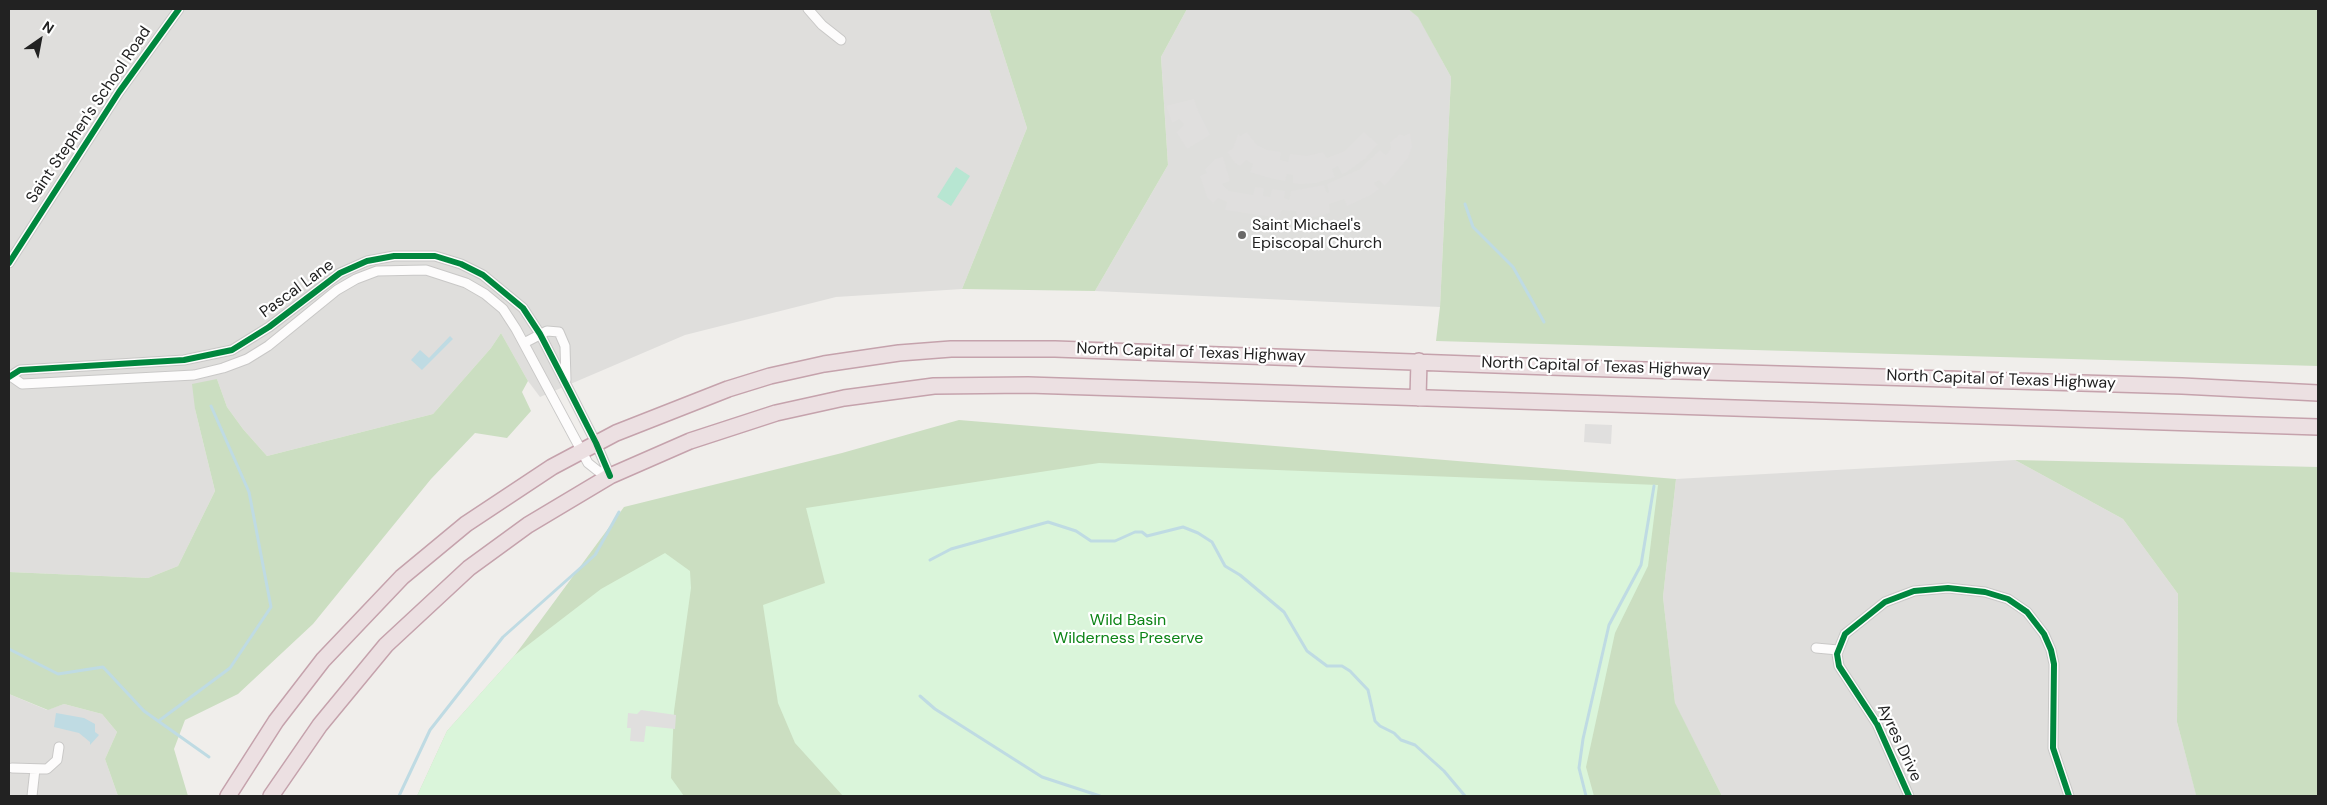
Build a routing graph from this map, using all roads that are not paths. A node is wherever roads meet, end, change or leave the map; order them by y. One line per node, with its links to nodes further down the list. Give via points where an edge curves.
1 (179, 9): 5 (street, Saint Stephen's School Road, via 119,92)
2 (808, 9): 3 (street)
3 (841, 40)
4 (394, 256): 6 (street); 7 (street, Pascal Lane, via 367,261 340,273); 8 (street, Pascal Lane, via 435,256 461,264 491,280)
5 (9, 263)
6 (395, 270): 9 (street, Pascal Lane, via 377,271 356,279); 10 (street, Pascal Lane, via 426,270 466,283 485,294)
7 (298, 303): 9 (street); 14 (street, Pascal Lane, via 232,350 184,360 20,370)
8 (523, 308): 10 (street); 11 (street, Pascal Lane)
9 (306, 315): 14 (street, Pascal Lane, via 247,359 194,375 22,384)
10 (509, 318): 12 (street, Pascal Lane)
11 (540, 334): 12 (street); 15 (street, Pascal Lane); 15 (street, via 554,330 563,338)
12 (524, 343): 20 (street, Pascal Lane)
13 (1419, 361): 16 (highway, North Capital of Texas Highway); 17 (highway); 19 (highway, North Capital of Texas Highway, via 1055,349 971,348 899,353 824,364 749,382 672,409)
14 (10, 377)
15 (569, 390): 19 (street, Pascal Lane)
16 (2318, 393)
17 (1418, 398): 18 (highway); 21 (highway, via 1028,385 897,390 805,406 754,420 690,441)
18 (2318, 427)
19 (596, 443): 20 (highway, North Capital of Texas Highway); 21 (street, Pascal Lane)
20 (581, 450): 21 (street, Pascal Lane, via 591,466); 28 (highway, North Capital of Texas Highway, via 466,524 380,599 298,691)
21 (610, 476): 29 (highway, via 510,538 469,568 410,621 356,678)
22 (1816, 648): 23 (street)
23 (1838, 650): 30 (street, Ayres Drive, via 1839,666 1877,724); 31 (street, via 1846,634 1860,621 1892,599 1914,591 1974,590 2020,606 2040,626 2051,650 2055,675 2053,748)
24 (60, 747): 26 (street, via 59,757 51,767)
25 (12, 768): 26 (street)
26 (35, 769): 27 (street)
27 (32, 796)
28 (228, 796)
29 (271, 796)
30 (1909, 796)
31 (2069, 796)

